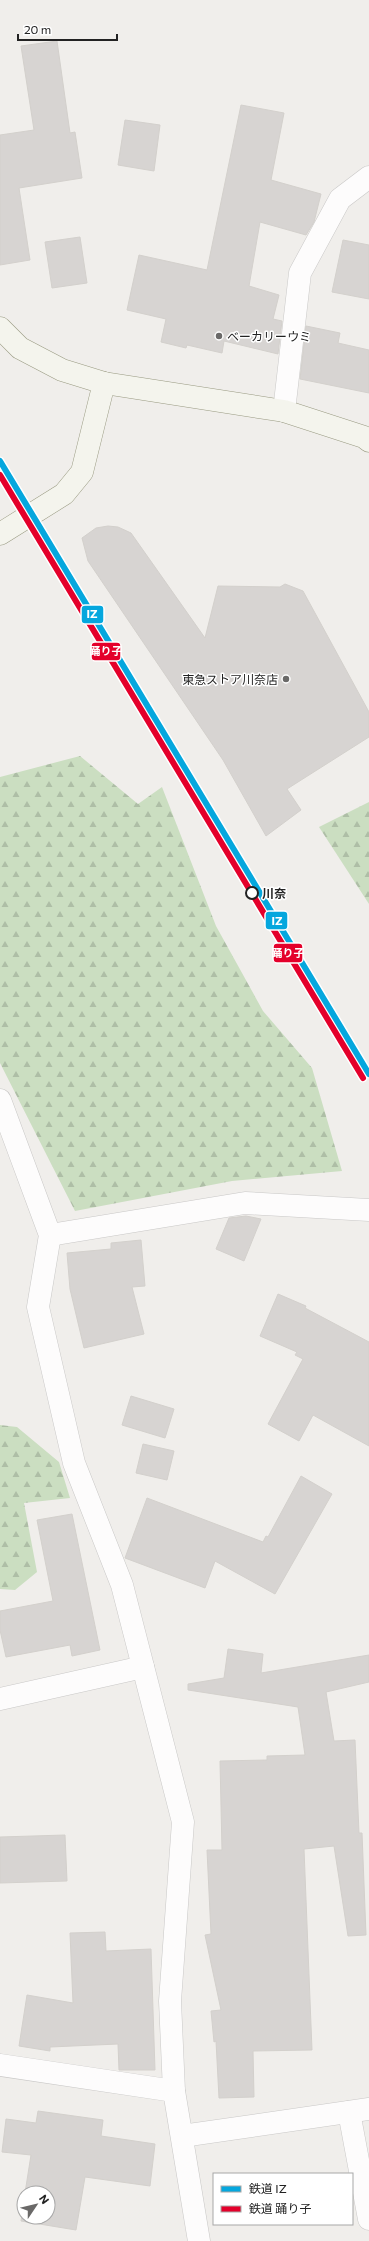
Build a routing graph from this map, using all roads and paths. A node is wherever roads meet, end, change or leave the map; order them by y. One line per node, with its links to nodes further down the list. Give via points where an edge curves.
1 (369, 177): 4 (street, via 340,199 300,273)
2 (0, 328): 3 (street, via 20,348 62,370)
3 (104, 383): 4 (street); 6 (street, via 82,472 64,494)
4 (284, 411): 5 (street, via 364,437)
5 (369, 441)
6 (0, 533)
7 (0, 1100): 9 (street)
8 (369, 1210): 9 (street, via 245,1202)
9 (50, 1235): 10 (street, via 38,1307 74,1464 122,1584)
10 (143, 1667): 11 (street); 13 (street, via 182,1822 170,2001)
11 (0, 1699)
12 (0, 2065): 13 (street)
13 (174, 2091): 15 (street)
14 (359, 2111): 15 (street); 16 (street)
15 (182, 2136): 17 (street)
16 (369, 2219)
17 (199, 2241)

